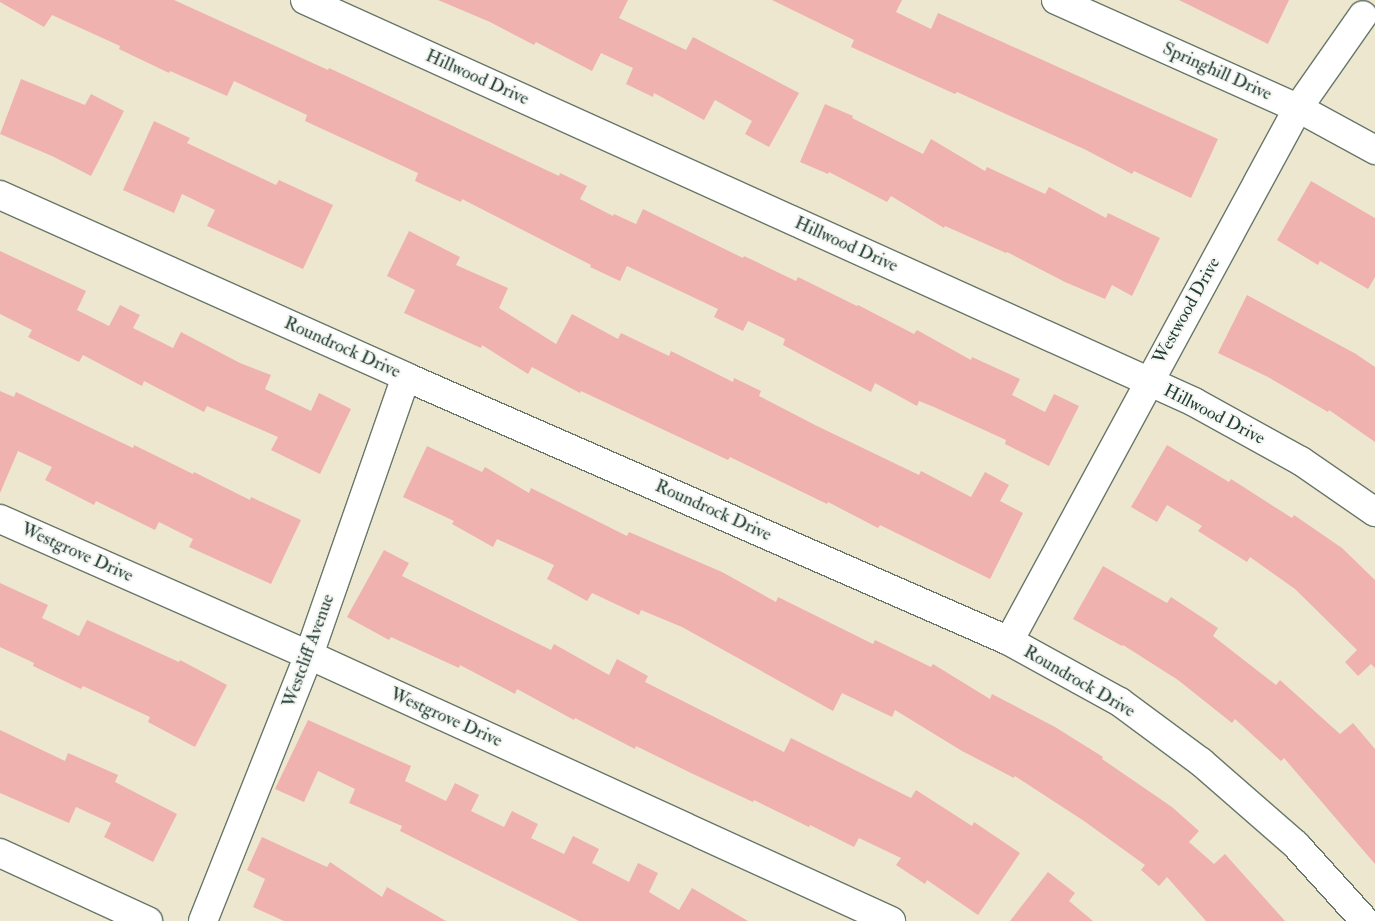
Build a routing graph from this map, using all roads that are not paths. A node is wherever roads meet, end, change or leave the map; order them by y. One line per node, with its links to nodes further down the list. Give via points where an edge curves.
1 (306, 0): 8 (street, Hillwood Drive)
2 (1056, 0): 4 (street, Springhill Drive)
3 (1363, 14): 4 (street, Westwood Drive)
4 (1298, 108): 5 (street, Springhill Drive); 8 (street, Westwood Drive)
5 (1375, 150)
6 (0, 195): 7 (street, Roundrock Drive)
7 (406, 378): 11 (street, Roundrock Drive); 12 (street, Westcliff Avenue)
8 (1148, 382): 9 (street, Hillwood Drive, via 1194,402 1267,441); 11 (street, Westwood Drive)
9 (1375, 512)
10 (0, 519): 12 (street, Westgrove Drive)
11 (1009, 641): 17 (street, Roundrock Drive, via 1120,702 1201,762 1296,845)
12 (309, 656): 15 (street, Westcliff Avenue); 16 (street, Westgrove Drive)
13 (0, 854): 14 (street)
14 (148, 921)
15 (203, 921)
16 (891, 921)
17 (1364, 921)

